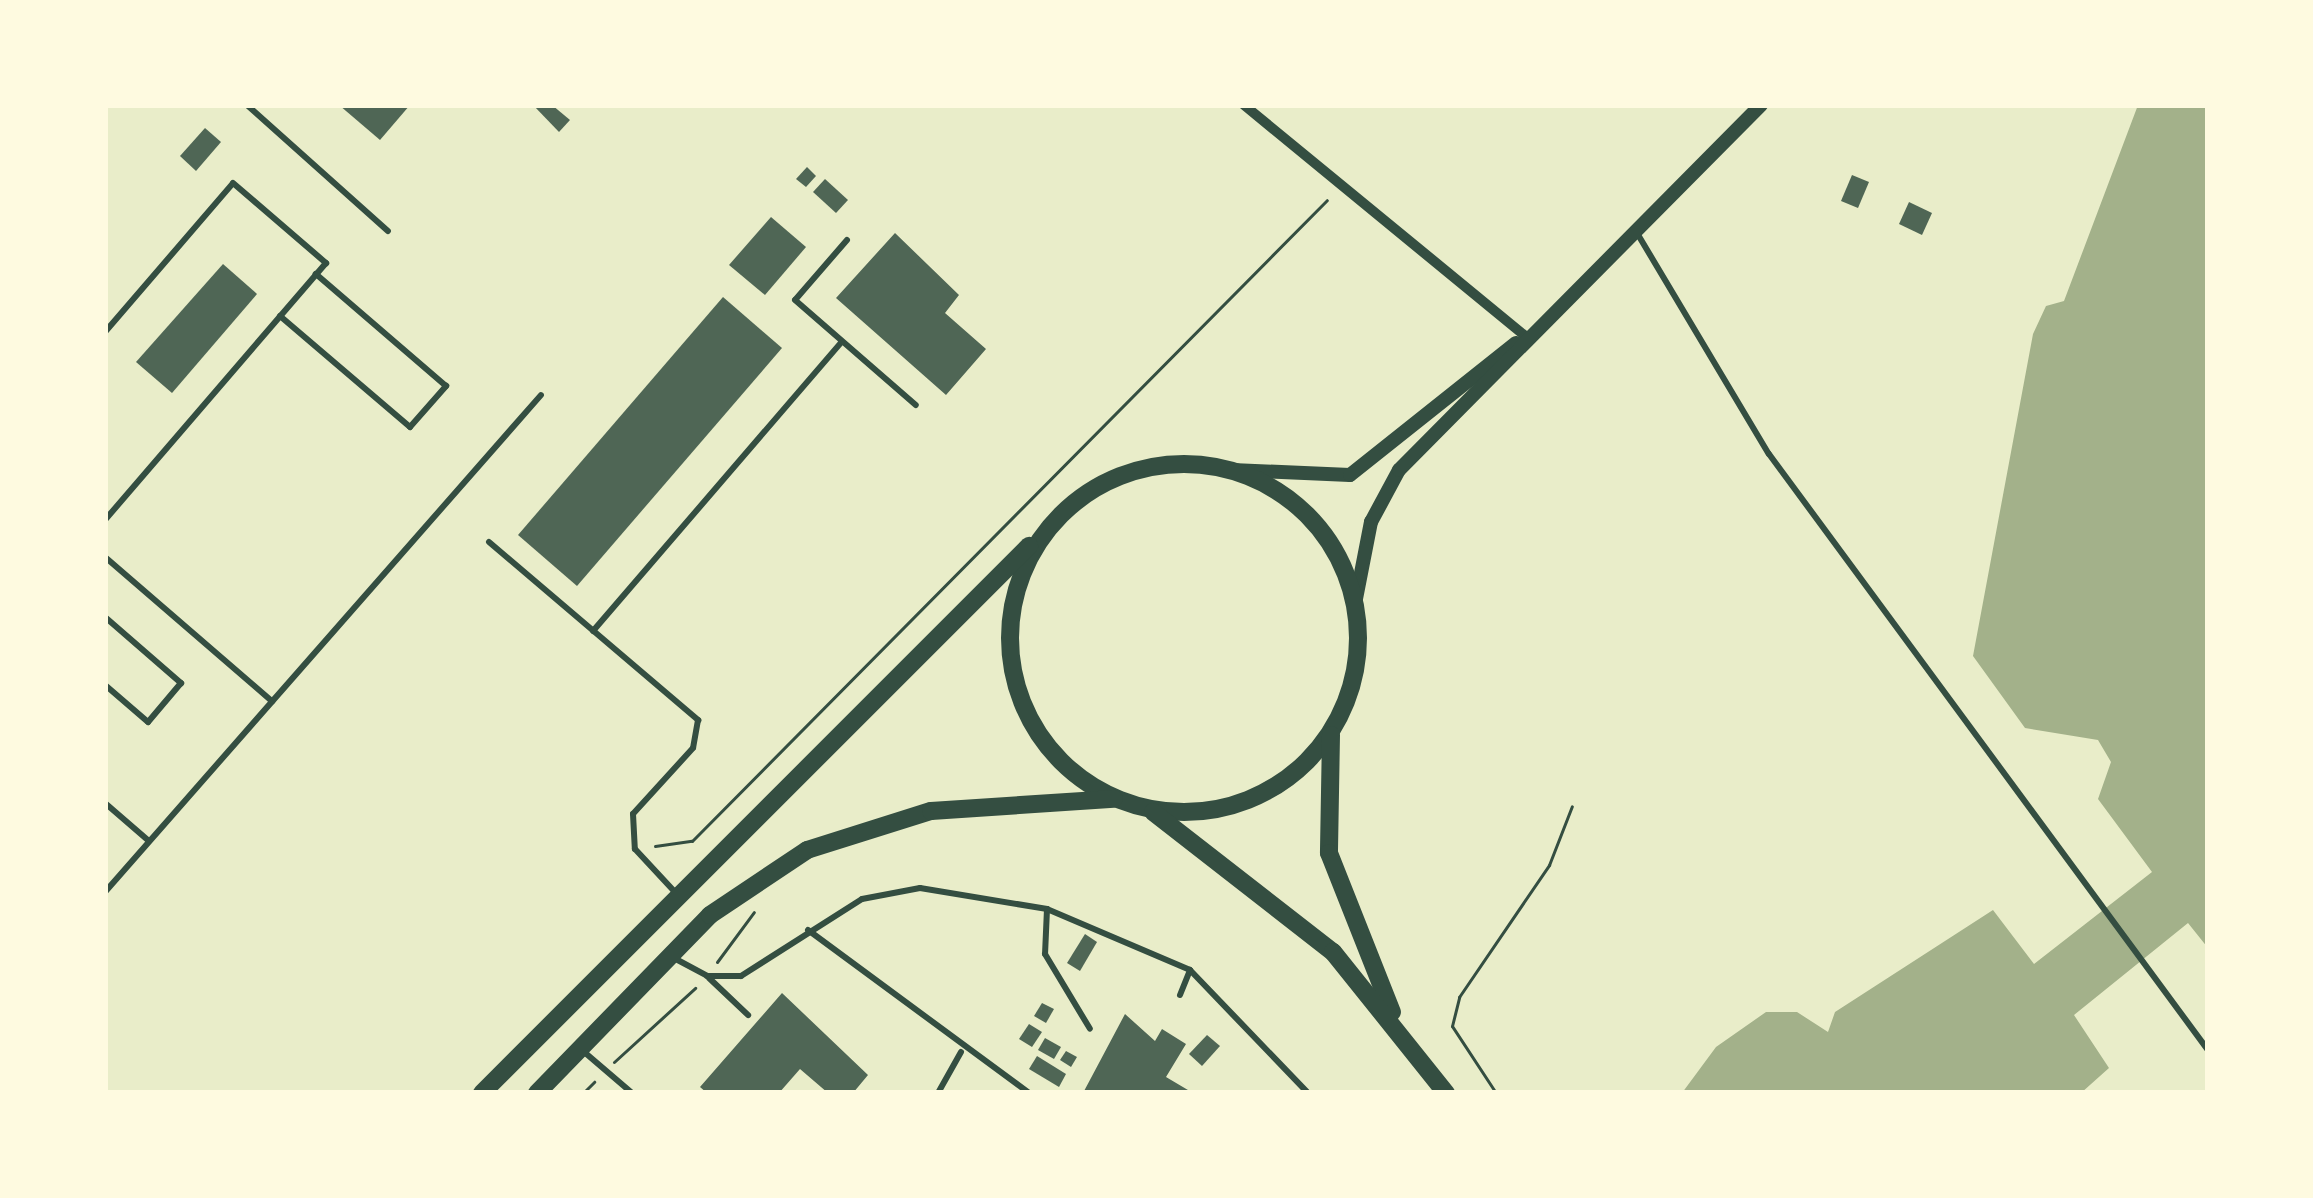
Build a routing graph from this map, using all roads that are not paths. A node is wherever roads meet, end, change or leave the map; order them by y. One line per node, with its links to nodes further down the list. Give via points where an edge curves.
1 (247, 105): 5 (lane)
2 (1761, 105): 4 (street)
3 (1246, 106): 10 (street)
4 (1636, 229): 10 (street); 41 (lane, via 1769,454)
5 (388, 231)
6 (847, 240): 11 (lane, via 795,300)
7 (316, 274): 8 (lane); 8 (lane, via 446,386 410,428); 9 (lane, via 326,263 233,183)
8 (280, 316): 15 (lane)
9 (105, 332)
10 (1526, 337): 14 (street, via 1350,475); 19 (street, via 1399,470 1371,522)
11 (842, 342): 13 (lane); 21 (lane)
12 (541, 395): 23 (lane)
13 (916, 405)
14 (1232, 470): 16 (main road, via 1132,471); 19 (main road, via 1312,520)
15 (105, 520)
16 (1050, 525): 25 (main road, via 1010,614 1014,679 1052,751); 30 (main road)
17 (489, 542): 21 (lane)
18 (105, 557): 23 (lane)
19 (1355, 604): 24 (main road, via 1353,682)
20 (105, 617): 22 (lane, via 182,683 148,722)
21 (593, 631): 30 (lane, via 698,721 693,748 633,814 635,849)
22 (105, 685)
23 (272, 701): 28 (lane)
24 (1332, 730): 27 (main road, via 1252,799); 39 (main road, via 1329,854 1349,924)
25 (1117, 799): 27 (main road); 33 (main road, via 890,818 769,870)
26 (105, 802): 28 (lane)
27 (1148, 809): 39 (main road, via 1294,915)
28 (149, 841): 29 (lane)
29 (105, 892)
30 (677, 895): 43 (main road)
31 (1047, 909): 32 (lane, via 920,888 862,899); 34 (lane); 38 (lane, via 1045,954)
32 (808, 930): 35 (lane, via 742,976); 42 (lane)
33 (668, 955): 35 (lane); 40 (main road)
34 (1190, 970): 36 (lane); 48 (lane)
35 (707, 976): 37 (lane)
36 (1180, 995)
37 (748, 1015)
38 (1090, 1029)
39 (1408, 1043): 49 (main road)
40 (580, 1048): 44 (main road); 45 (lane)
41 (2208, 1050)
42 (962, 1052): 46 (lane); 47 (lane)
43 (482, 1093)
44 (537, 1093)
45 (632, 1093)
46 (938, 1093)
47 (1029, 1093)
48 (1308, 1093)
49 (1446, 1093)

